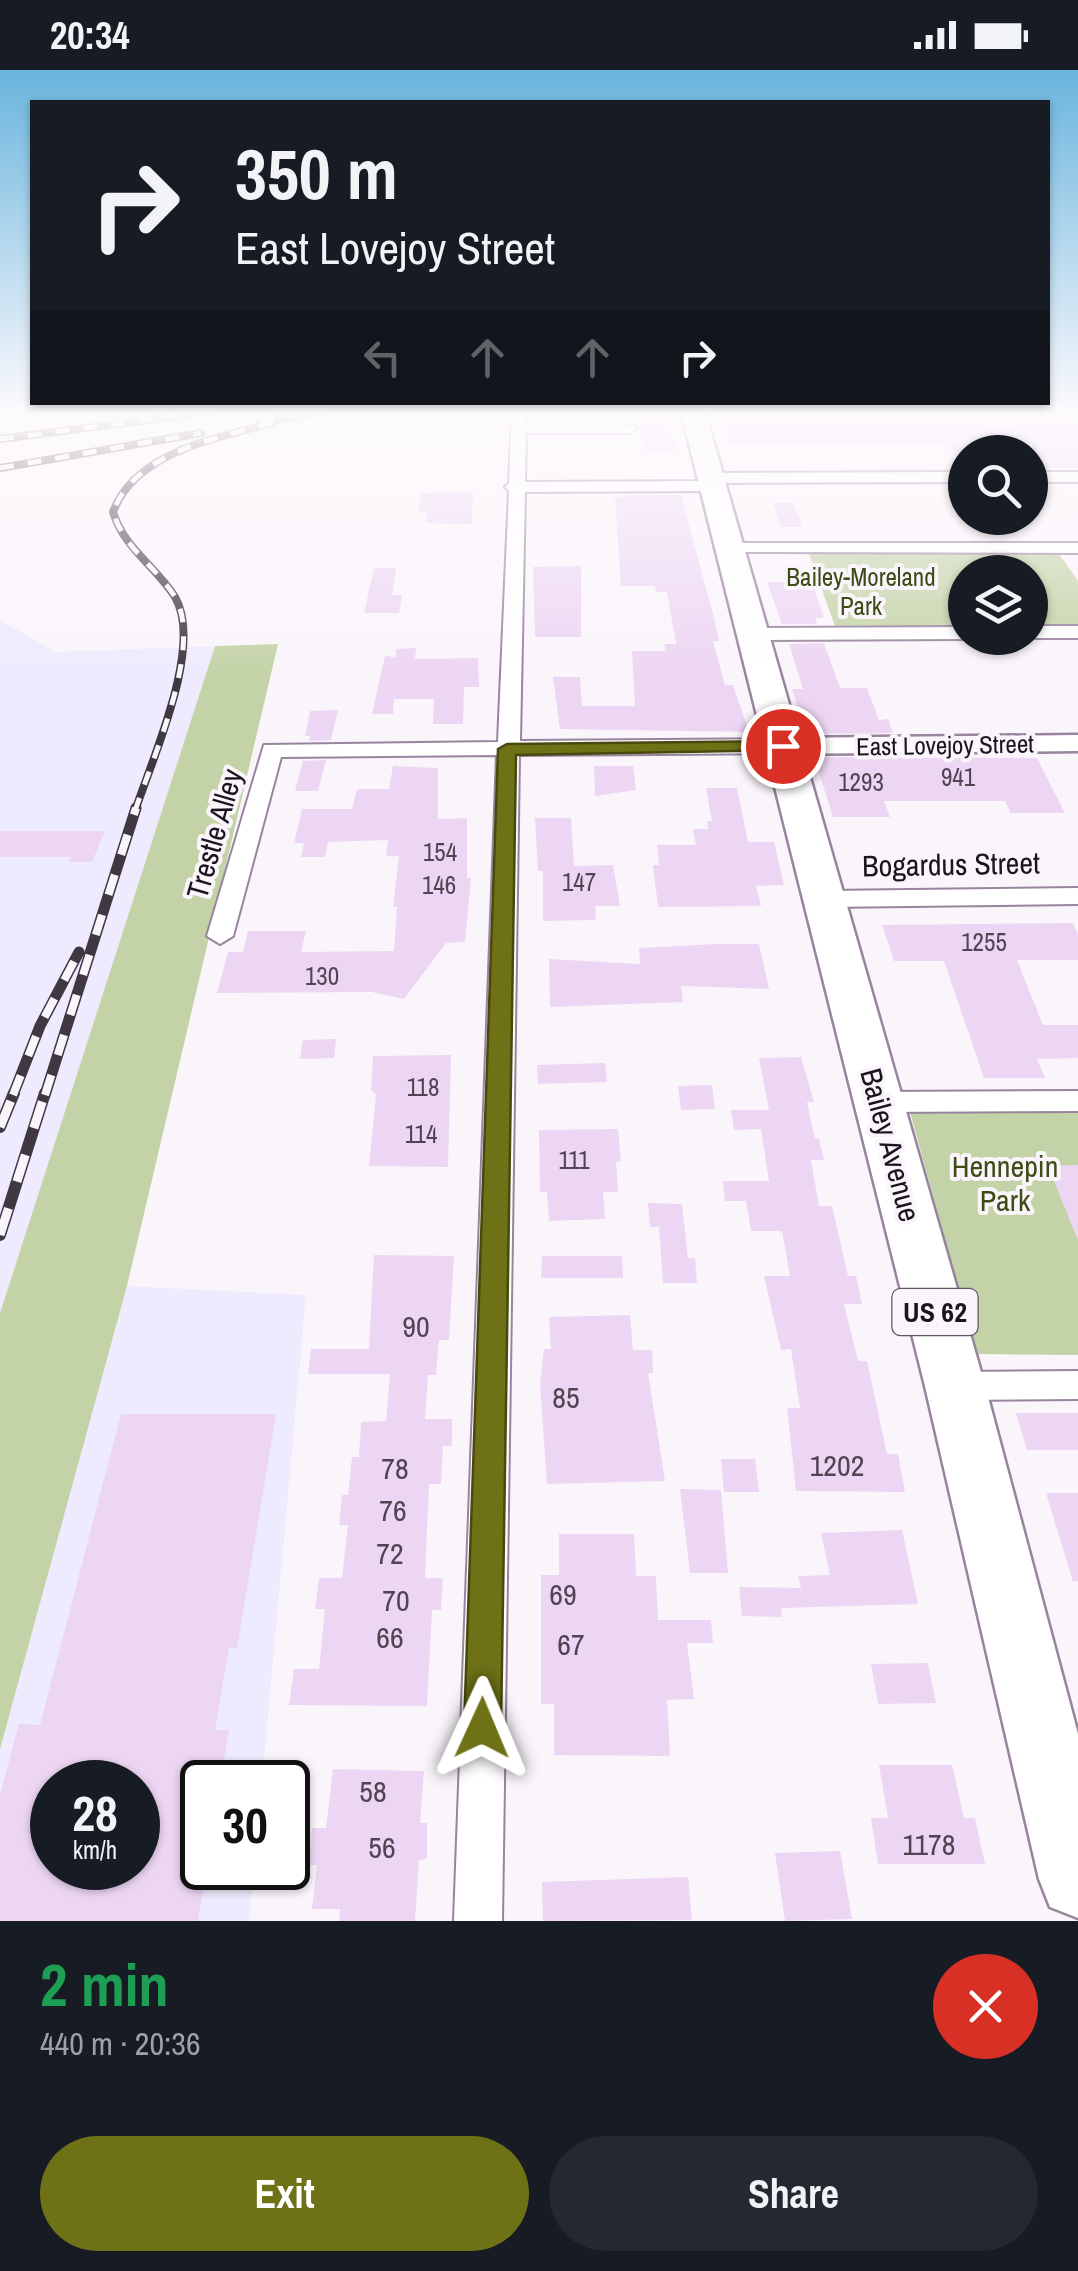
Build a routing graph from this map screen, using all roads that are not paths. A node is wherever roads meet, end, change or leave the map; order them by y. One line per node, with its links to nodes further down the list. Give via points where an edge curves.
1 (513, 498): 11 (street)
2 (716, 498): 3 (main road, Bailey Avenue / US 62)
3 (730, 548): 4 (street); 8 (main road, Bailey Avenue / US 62)
4 (1078, 548)
5 (1048, 632): 6 (street)
6 (1078, 632)
7 (948, 633): 8 (street)
8 (752, 634): 10 (main road, Bailey Avenue / US 62)
9 (1078, 744): 10 (street, East Lovejoy Street)
10 (783, 746): 11 (street, East Lovejoy Street); 14 (main road, Bailey Avenue / US 62)
11 (507, 749): 12 (street, East Lovejoy Street); 22 (street)
12 (272, 750): 15 (street, Trestle Alley)
13 (1078, 896): 14 (street, Bogardus Street)
14 (824, 899): 17 (main road, Bailey Avenue / US 62)
15 (220, 936)
16 (1078, 1101): 17 (street)
17 (878, 1102): 19 (main road, Bailey Avenue / US 62)
18 (1078, 1385): 19 (street)
19 (955, 1386): 20 (main road, Bailey Avenue / US 62)
20 (1071, 1823): 21 (main road, Bailey Avenue / US 62)
21 (1078, 1880)
22 (478, 1921)

